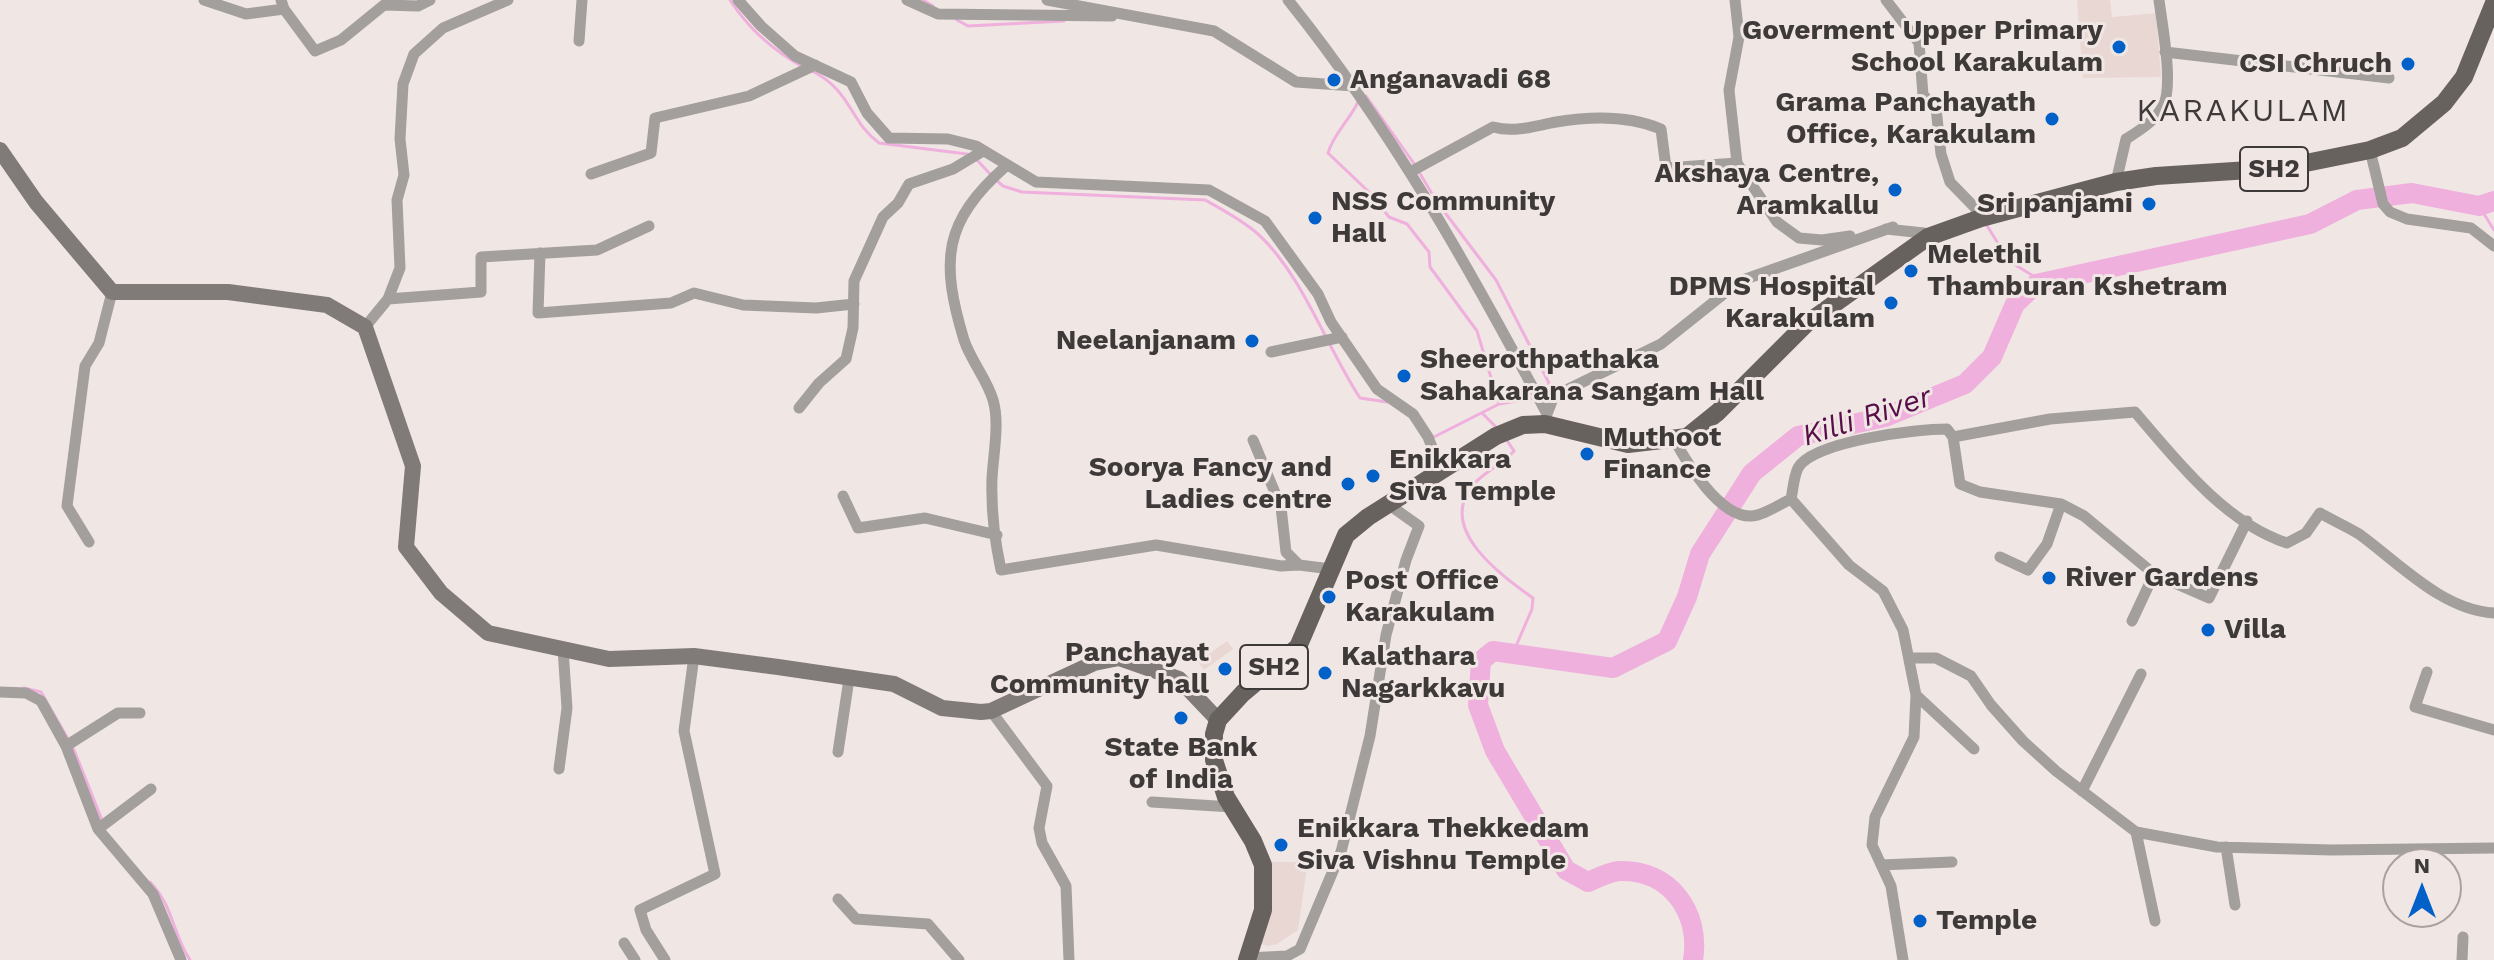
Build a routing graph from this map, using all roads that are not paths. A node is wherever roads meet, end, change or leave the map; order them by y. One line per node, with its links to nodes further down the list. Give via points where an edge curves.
1 (204, 0): 13 (street, via 246,14)
2 (430, 0): 13 (street, via 418,6 384,5 341,40 315,51)
3 (508, 0): 36 (street, via 443,28 414,54 403,84 404,175 397,200 400,268)
4 (582, 0): 16 (street)
5 (738, 0): 18 (street, via 795,56)
6 (907, 0): 14 (street, via 938,14 965,16)
7 (1047, 0): 14 (street)
8 (1288, 0): 20 (street)
9 (1735, 0): 24 (street, via 1739,37 1729,90)
10 (1886, 0): 29 (street, via 1919,43 1923,95 1937,114 1944,169)
11 (2159, 0): 17 (street)
12 (2494, 3): 15 (main road, SH2)
13 (282, 5)
14 (1140, 15): 20 (street, via 1214,31 1296,82)
15 (2488, 38): 22 (main road, SH2, via 2444,103 2402,138)
16 (579, 41)
17 (2165, 52): 19 (street); 28 (street, via 2165,102 2147,127 2126,139)
18 (815, 65): 23 (street, via 851,82 867,113 889,138 948,139); 27 (street, via 749,96 655,118 651,153)
19 (2389, 78)
20 (1357, 90): 25 (street)
21 (0, 150): 35 (street)
22 (2370, 150): 28 (main road, SH2, via 2281,168); 33 (street, via 2383,204 2407,219 2471,228)
23 (983, 151): 26 (street); 37 (street, via 953,169 909,184 883,217 861,259)
24 (1737, 163): 25 (street, via 1666,168 1661,129 1635,118 1509,131 1493,127); 31 (street, via 1777,222 1799,238 1836,239)
25 (1412, 171): 42 (street)
26 (998, 173): 39 (street, via 1036,182 1209,190 1265,221 1318,294); 52 (street, via 968,203 949,255 964,341 994,401 992,494)
27 (591, 174)
28 (2116, 182): 29 (main road, SH2)
29 (1981, 218): 32 (main road, SH2)
30 (649, 226): 34 (street, via 597,250)
31 (1893, 227): 32 (street); 42 (street, via 1740,281 1661,344 1554,396)
32 (1928, 237): 44 (main road, SH2, via 1806,324 1718,412 1687,437)
33 (2494, 246)
34 (540, 253): 36 (street, via 481,257 481,292); 37 (street, via 538,313 671,303 694,293 743,305)
35 (112, 292): 38 (street, via 228,292 313,303 327,305); 53 (street, via 99,343 85,366 67,506)
36 (388, 299): 38 (street)
37 (854, 304): 41 (street, via 846,359)
38 (365, 327): 60 (street, via 413,466 406,547 441,593 488,633)
39 (1331, 339): 40 (street); 46 (street, via 1377,389 1404,405 1431,443)
40 (1271, 352)
41 (799, 408)
42 (1544, 414): 44 (main road, SH2, via 1628,444); 46 (main road, SH2)
43 (1953, 437): 48 (street, via 1947,429 1922,429 1812,455 1799,467); 50 (street, via 1960,484); 51 (street, via 2050,419 2135,412 2168,453)
44 (1674, 439): 48 (street, via 1697,480 1735,511 1754,517)
45 (1253, 440): 55 (street, via 1281,507 1286,552)
46 (1441, 470): 49 (main road, SH2)
47 (843, 496): 52 (street, via 858,528 925,518)
48 (1791, 499): 62 (street, via 1849,565 1883,591 1896,610)
49 (1388, 504): 56 (main road, SH2, via 1346,535); 91 (street, via 1419,526 1386,635 1370,736 1341,852)
50 (2061, 504): 54 (street, via 2047,544 2028,570); 57 (street, via 2084,516)
51 (2247, 521): 57 (street, via 2209,598); 58 (street, via 2287,543 2306,533 2320,513 2448,598)
52 (997, 535): 55 (street, via 1005,571 1156,545)
53 (89, 542)
54 (2000, 557)
55 (1299, 565): 56 (street)
56 (1331, 569): 70 (main road, SH2, via 1298,647)
57 (2154, 574): 59 (street)
58 (2494, 613)
59 (2132, 621)
60 (563, 649): 61 (street, via 609,659); 75 (street, via 567,708)
61 (694, 656): 65 (street); 95 (street, via 684,731 715,874 640,910)
62 (1909, 658): 67 (street); 77 (street, via 1936,658 1971,676 2023,741)
63 (2427, 672): 71 (street, via 2415,707)
64 (2141, 674): 77 (street)
65 (849, 679): 68 (street, via 910,689 942,708); 74 (street)
66 (0, 692): 72 (street, via 37,697)
67 (1916, 695): 73 (street); 85 (street, via 1914,737 1872,826 1872,845)
68 (991, 711): 70 (street, via 1080,668 1119,658 1179,679); 97 (street, via 1047,786 1039,828 1066,886)
69 (140, 713): 72 (street, via 118,713)
70 (1218, 720): 79 (main road, SH2, via 1214,760)
71 (2494, 730)
72 (66, 746): 80 (street)
73 (1974, 749)
74 (838, 752)
75 (559, 769)
76 (151, 789): 80 (street)
77 (2082, 791): 81 (street)
78 (1152, 802): 79 (street)
79 (1232, 807): 92 (main road, SH2, via 1253,841 1265,887)
80 (98, 829): 93 (street, via 153,894)
81 (2136, 832): 82 (street); 88 (street)
82 (2226, 847): 83 (street); 87 (street)
83 (2494, 848)
84 (1952, 862): 85 (street)
85 (1881, 865): 98 (street, via 1891,886)
86 (838, 899): 96 (street, via 856,919 928,924)
87 (2235, 905)
88 (2155, 921)
89 (2463, 937): 99 (street)
90 (624, 943): 94 (street)
91 (1292, 957): 92 (street)
92 (1248, 959)
93 (181, 960)
94 (635, 960)
95 (665, 960)
96 (959, 960)
97 (1069, 960)
98 (1903, 960)
99 (2462, 960)

